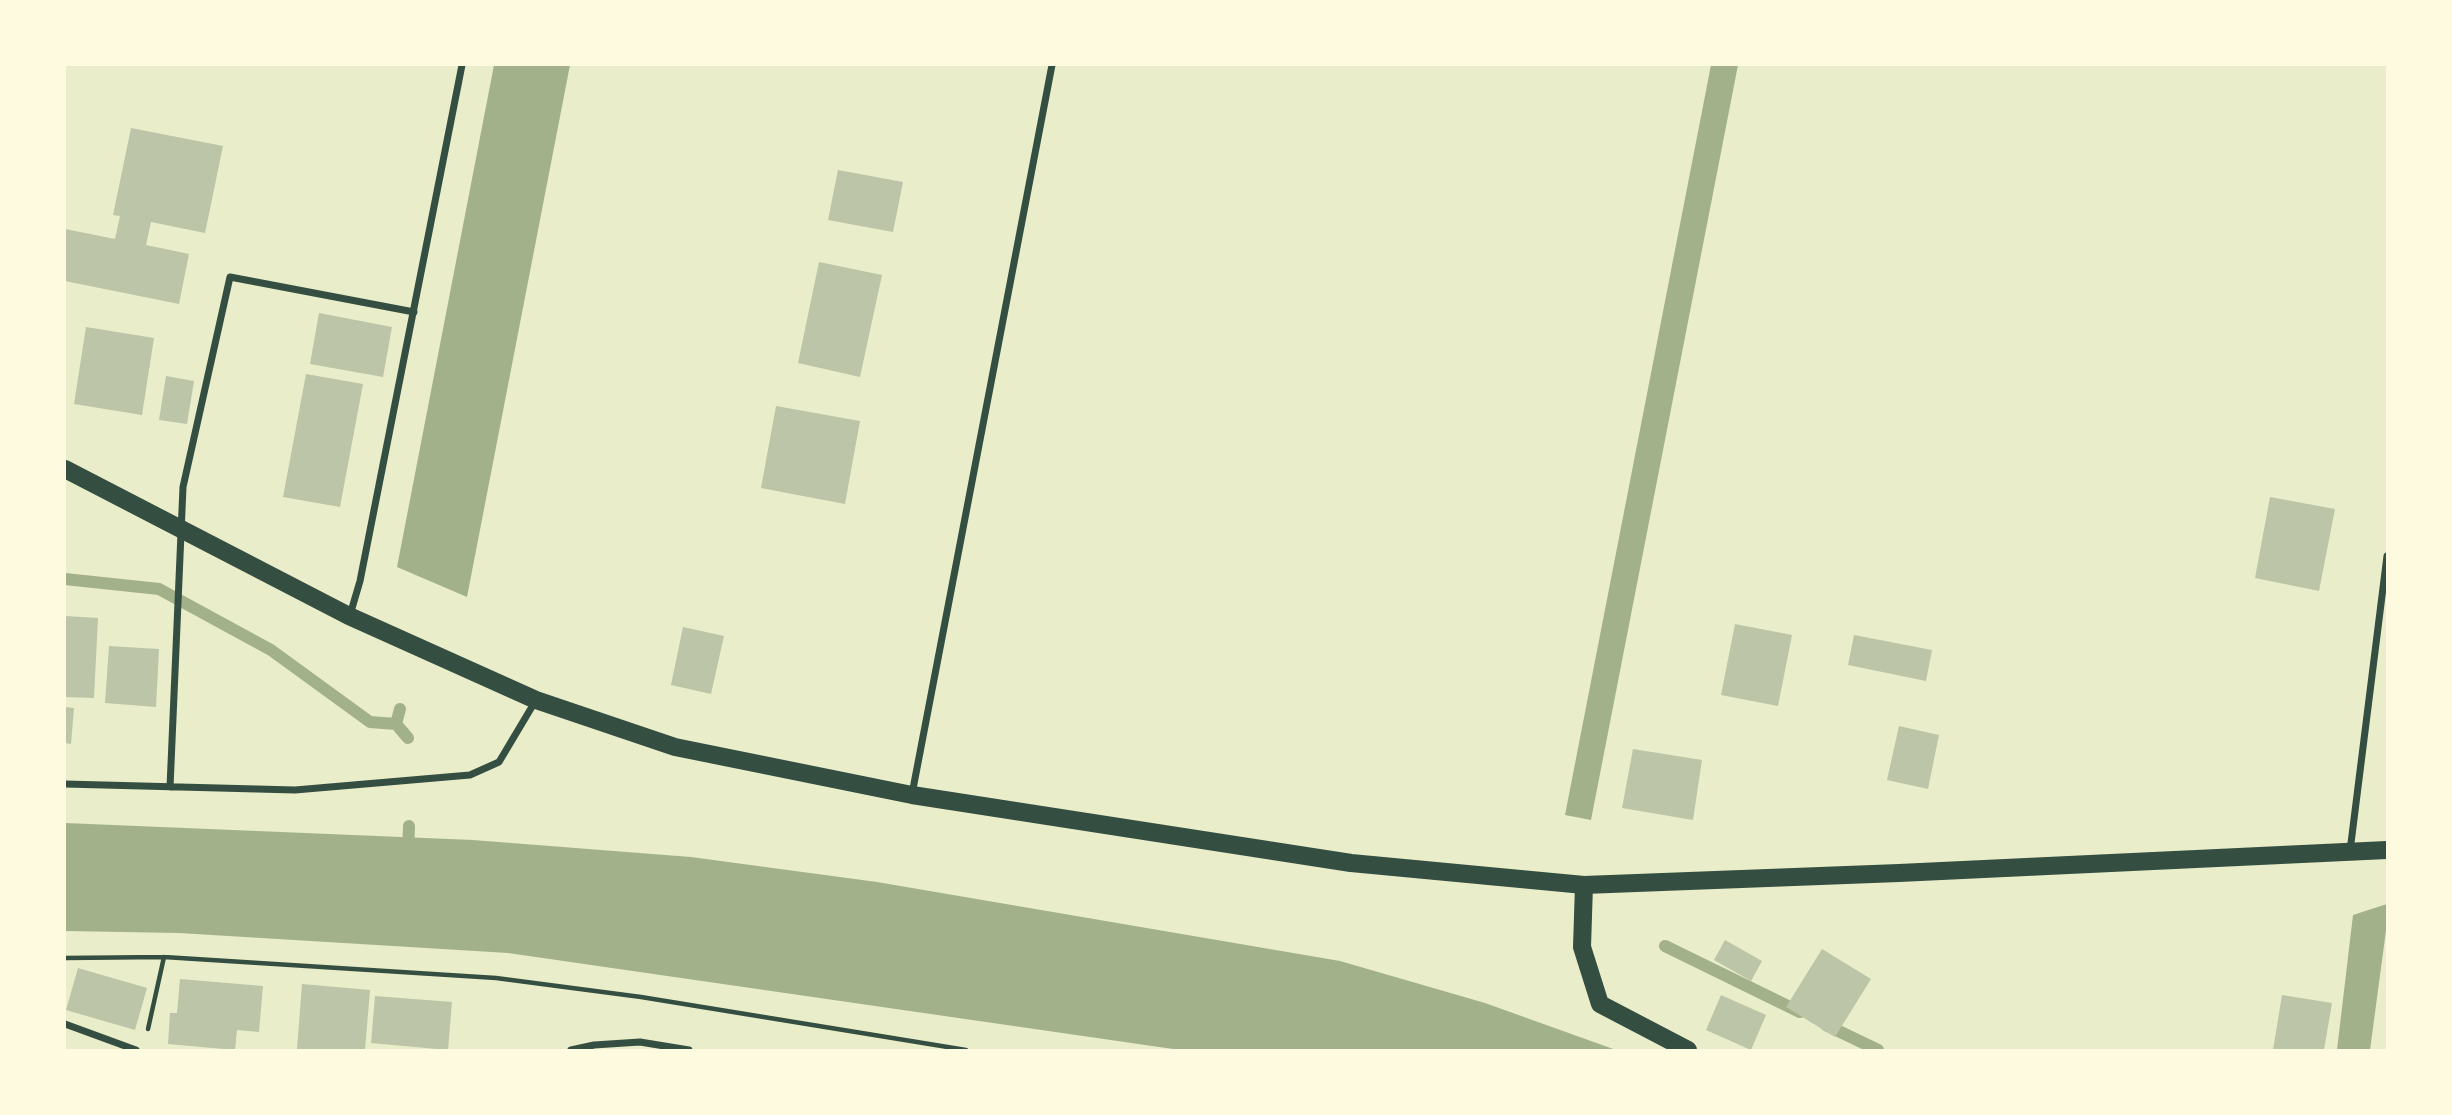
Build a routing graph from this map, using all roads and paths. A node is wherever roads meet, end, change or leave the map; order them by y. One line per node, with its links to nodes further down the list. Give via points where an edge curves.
1 (462, 65): 3 (street)
2 (1052, 65): 11 (street)
3 (414, 313): 5 (street, via 230,277 183,487); 7 (street)
4 (65, 469): 5 (main road)
5 (181, 529): 7 (main road); 10 (street)
6 (2387, 556): 13 (street)
7 (349, 616): 8 (main road)
8 (536, 700): 10 (street, via 499,762 470,775 295,790); 11 (main road, via 675,747)
9 (65, 783): 10 (street)
10 (170, 787)
11 (912, 795): 14 (main road, via 1351,863)
12 (2387, 850): 13 (main road)
13 (2350, 852): 14 (main road)
14 (1584, 885): 23 (main road, via 1582,947 1600,1004)
15 (164, 957): 16 (path); 18 (path); 22 (path, via 496,978)
16 (65, 958)
17 (65, 1024): 19 (street)
18 (147, 1037)
19 (135, 1050)
20 (571, 1050): 21 (street, via 640,1042)
21 (689, 1050)
22 (966, 1050)
23 (1688, 1050)

